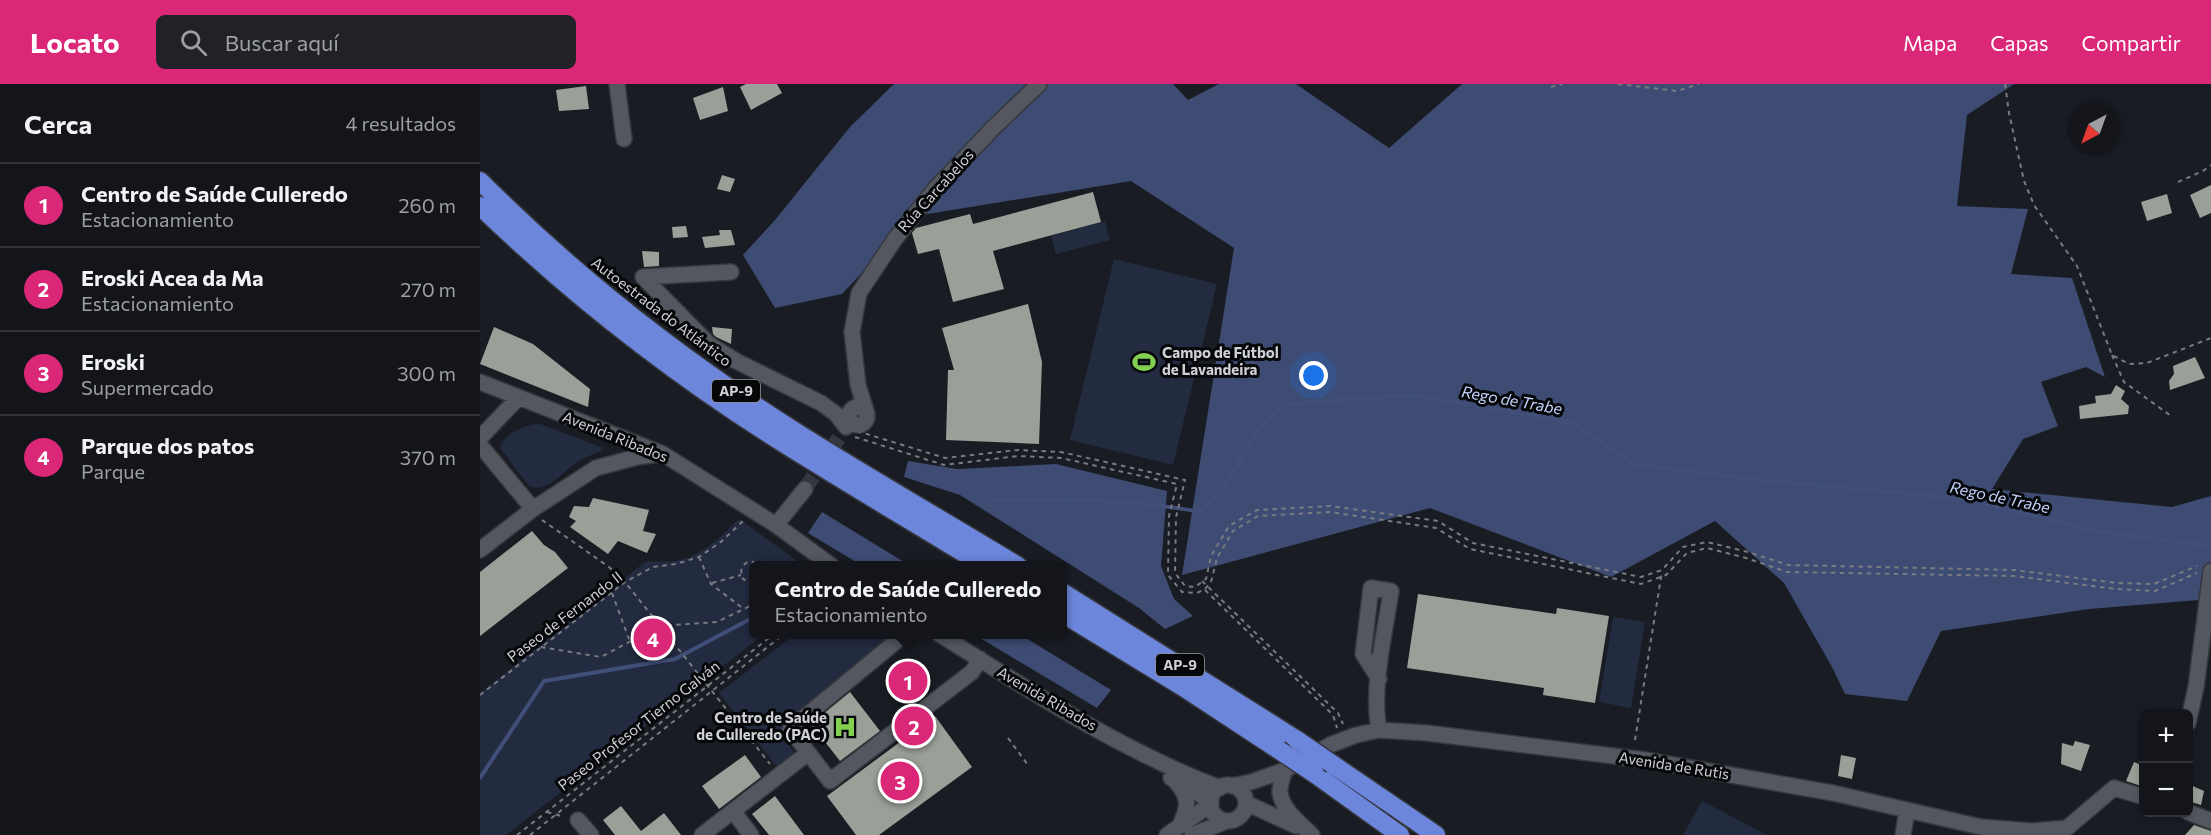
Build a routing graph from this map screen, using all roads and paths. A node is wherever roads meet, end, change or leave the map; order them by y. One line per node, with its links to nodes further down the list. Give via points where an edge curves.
1 (618, 84): 8 (street)
2 (1040, 84): 21 (street, Rúa Carcabelos, via 934,189 859,293 852,332 858,385)
3 (1562, 84): 7 (path)
4 (1618, 84): 5 (path, via 1677,92)
5 (1700, 84)
6 (2005, 84): 17 (path, via 2024,181 2034,205 2077,266)
7 (1551, 87)
8 (624, 139)
9 (2211, 165): 11 (path)
10 (480, 182): 36 (highway, Autoestrada do Atlántico / AP-9, via 574,268 727,385 795,431)
11 (2178, 182)
12 (480, 206): 14 (highway, AP-9)
13 (480, 222): 14 (highway)
14 (540, 262): 35 (highway, AP-9, via 706,391)
15 (731, 272): 21 (street, via 643,277 710,345)
16 (2211, 338): 17 (path, via 2147,363 2129,364)
17 (2112, 356): 20 (path, via 2124,382)
18 (480, 382): 19 (street, Avenida Ribados)
19 (517, 399): 22 (street, Avenida Ribados); 23 (street)
20 (2171, 416)
21 (852, 421): 41 (path, via 945,458 1018,450 1062,452 1185,480 1176,517 1175,573 1185,586 1195,587); 45 (path, via 944,465 1018,456 1061,458 1177,484 1169,516 1168,575 1182,592 1197,593)
22 (617, 436): 25 (street, Avenida Ribados); 26 (street, via 616,448)
23 (480, 438)
24 (480, 445): 29 (street)
25 (663, 454): 26 (street); 28 (street, Avenida Ribados)
26 (596, 468): 29 (street)
27 (805, 489): 30 (street)
28 (743, 504): 30 (street, Avenida Ribados); 32 (path, Paseo de Fernando II, via 744,520)
29 (533, 508): 31 (street); 42 (path, via 544,522)
30 (776, 525): 34 (street, Avenida Ribados)
31 (480, 550)
32 (699, 557): 42 (path, Paseo de Fernando II, via 652,567); 44 (path)
33 (749, 561): 39 (path)
34 (825, 561)
35 (977, 561)
36 (1010, 561)
37 (2205, 569): 38 (path, via 2154,584 2014,570 1788,565 1707,542 1683,547); 40 (path, via 2155,591 2014,576 1787,572 1707,548 1687,553); 64 (street)
38 (1662, 570): 40 (path); 41 (path, via 1641,577 1473,543 1438,522 1330,506 1257,510 1228,526)
39 (741, 576): 43 (path); 44 (path)
40 (1661, 578): 45 (path, via 1641,584 1620,580 1470,549 1436,528 1330,512 1258,516 1233,531); 70 (path)
41 (1202, 581): 45 (path)
42 (625, 582): 46 (path, Paseo de Fernando II); 51 (path)
43 (749, 583)
44 (711, 584): 49 (path)
45 (1206, 588): 67 (path, via 1333,715 1337,728); 69 (path, via 1338,713)
46 (612, 593): 56 (path); 57 (path, Paseo de Fernando II)
47 (1067, 595): 97 (highway, AP-9, bridge, via 1187,669)
48 (749, 606): 49 (path)
49 (745, 609): 51 (path, via 717,622)
50 (1067, 616): 96 (highway, AP-9, bridge, via 1279,750)
51 (659, 626): 56 (path); 60 (path)
52 (768, 639): 60 (path, Paseo Profesor Tierno Galván)
53 (778, 639): 61 (path)
54 (899, 639): 72 (street, via 790,729)
55 (947, 639): 58 (street, Avenida Ribados)
56 (630, 642): 57 (path, via 601,657)
57 (541, 647): 63 (path, Paseo de Fernando II)
58 (980, 659): 62 (street, via 972,672); 71 (street, Avenida Ribados)
59 (1379, 679): 59 (street, via 1391,591 1371,588 1363,654); 66 (street, via 1375,710)
60 (709, 685): 61 (path); 83 (path, Paseo Profesor Tierno Galván)
61 (713, 690): 75 (path); 85 (path)
62 (944, 693): 65 (street, via 939,706); 72 (street, via 830,781)
63 (480, 695)
64 (2191, 709)
65 (914, 726)
66 (1379, 730): 69 (street, Avenida de Rutis); 81 (street, Avenida de Rutis, via 1646,760 1833,792)
67 (1333, 732)
68 (1008, 738): 73 (path)
69 (1348, 738): 74 (street, Avenida de Rutis)
70 (1635, 740)
71 (1125, 744): 76 (street, Avenida Ribados); 77 (street, Avenida Ribados, via 1176,771)
72 (808, 753): 75 (street)
73 (1028, 765)
74 (1285, 770): 77 (street, Avenida de Rutis); 80 (street, Avenida de Rutis); 95 (street, via 1280,792 1284,805)
75 (779, 776): 82 (street)
76 (1172, 778): 79 (street, Avenida Ribados); 89 (street, via 1186,800)
77 (1226, 787): 79 (street, via 1214,793); 80 (street, via 1241,791)
78 (2139, 796): 88 (street, via 2114,788)
79 (1211, 802): 80 (street, via 1216,816); 89 (street)
80 (1240, 810): 89 (street, Avenida de Rutis); 95 (street)
81 (1907, 810): 88 (street, Avenida de Rutis, via 1981,827); 98 (street)
82 (733, 811): 93 (street); 94 (street)
83 (547, 812): 85 (path); 90 (path, Paseo Profesor Tierno Galván)
84 (2193, 814): 87 (street)
85 (555, 815): 86 (path); 91 (path)
86 (578, 820): 92 (street)
87 (2211, 821)
88 (2070, 831)
89 (1179, 832)
90 (517, 835)
91 (530, 835)
92 (591, 835)
93 (702, 835)
94 (751, 835)
95 (1312, 835)
96 (1400, 835)
97 (1436, 835)
98 (1903, 835)

